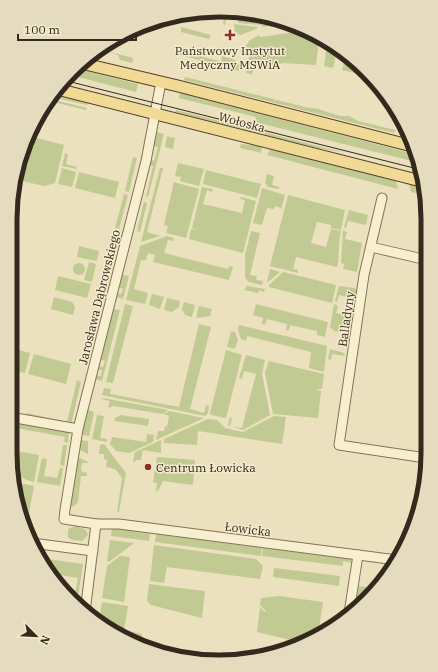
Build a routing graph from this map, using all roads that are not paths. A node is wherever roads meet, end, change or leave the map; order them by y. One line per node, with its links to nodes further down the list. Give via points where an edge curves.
1 (89, 65): 2 (main road, Wołoska)
2 (161, 82): 4 (street, Jarosława Dąbrowskiego); 5 (main road, Wołoska)
3 (63, 91): 4 (main road, Wołoska)
4 (154, 113): 6 (main road, Wołoska); 11 (street, Jarosława Dąbrowskiego, via 146,161)
5 (407, 145)
6 (417, 180)
7 (382, 198): 8 (street, Balladyny)
8 (371, 247): 9 (street); 12 (street, Balladyny, via 364,274 339,445)
9 (421, 259)
10 (17, 418): 11 (street)
11 (78, 429): 13 (street, Jarosława Dąbrowskiego)
12 (421, 457)
13 (64, 519): 14 (street, Łowicka)
14 (96, 524): 16 (street); 17 (street, Łowicka, via 119,524)
15 (39, 544): 16 (street)
16 (93, 551): 19 (street)
17 (358, 555): 18 (street, Łowicka); 20 (street)
18 (391, 559)
19 (86, 605)
20 (350, 607)

